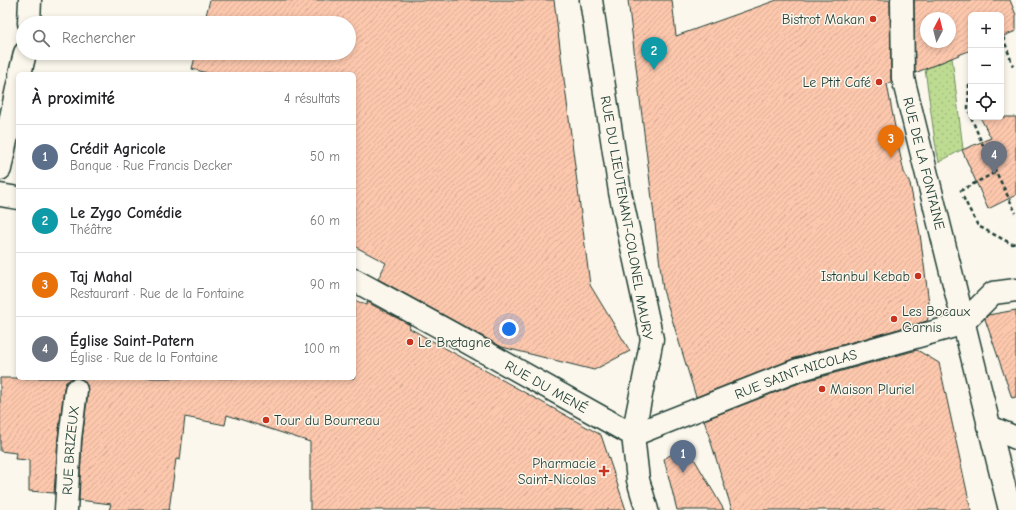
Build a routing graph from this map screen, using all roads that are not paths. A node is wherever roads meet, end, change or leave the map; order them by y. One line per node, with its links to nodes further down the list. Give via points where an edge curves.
1 (30, 0): 4 (street)
2 (591, 0): 16 (street, RUE DU LIEUTENANT-COLONEL MAURY, via 620,192 652,339)
3 (902, 0): 13 (street, RUE DE LA FONTAINE, via 903,78)
4 (29, 16)
5 (23, 60): 6 (street)
6 (20, 72)
7 (16, 93): 8 (street)
8 (0, 169)
9 (0, 196): 10 (street)
10 (16, 198)
11 (356, 281): 16 (street, RUE DU MENÉ)
12 (1016, 290): 13 (street, via 993,293)
13 (962, 324): 15 (street, RUE DE LA FONTAINE); 16 (street, RUE SAINT-NICOLAS, via 798,370)
14 (76, 390): 18 (street, RUE BRIZEUX)
15 (988, 426): 17 (street); 20 (street, RUE DE LA FONTAINE)
16 (633, 435): 19 (street, RUE DU LIEUTENANT-COLONEL MAURY, via 638,480)
17 (1016, 438)
18 (66, 510)
19 (647, 510)
20 (1010, 510)

